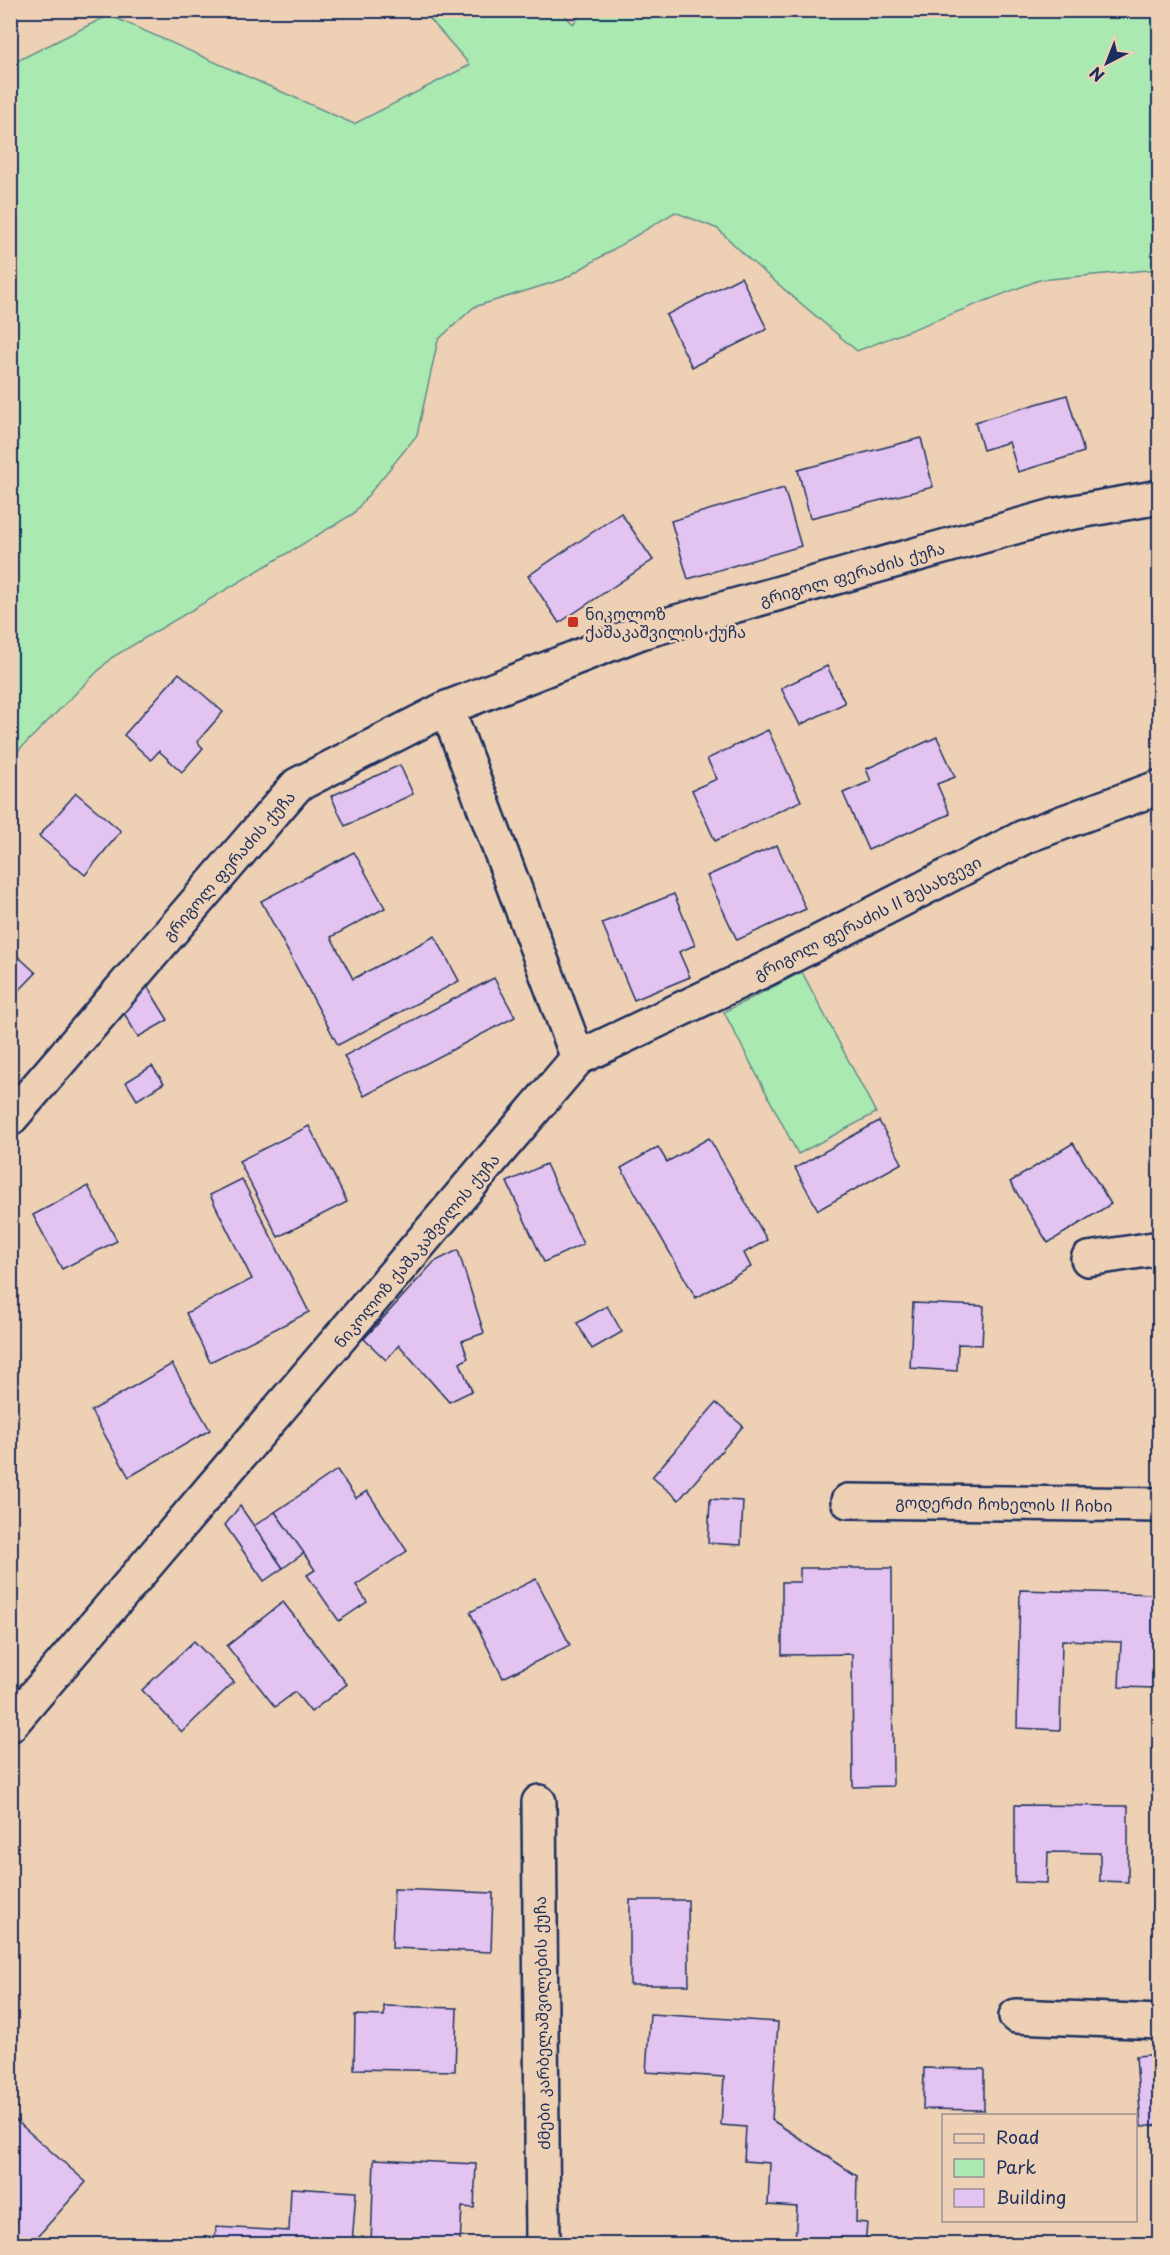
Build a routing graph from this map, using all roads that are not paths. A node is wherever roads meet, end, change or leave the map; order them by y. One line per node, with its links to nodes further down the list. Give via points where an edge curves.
1 (1160, 497): 2 (street, გრიგოლ ფერაძის ქუჩა, via 1056,515 641,632)
2 (447, 708): 4 (street); 5 (street, გრიგოლ ფერაძის ქუჩა, via 297,785)
3 (1160, 787): 4 (street, გრიგოლ ფერაძის II შესახვევი, via 1026,836 768,968)
4 (578, 1058): 10 (street, ნიკოლოზ ქაშაკაშვილის ქუჩა)
5 (10, 1119)
6 (1160, 1248): 7 (street)
7 (1088, 1259)
8 (848, 1501): 9 (street, გოდერძი ჩოხელის II ჩიხი)
9 (1160, 1505)
10 (10, 1725)
11 (539, 1802): 14 (street, ძმები კარბელაშვილების ქუჩა)
12 (1016, 2016): 13 (street)
13 (1160, 2022)
14 (543, 2244)

